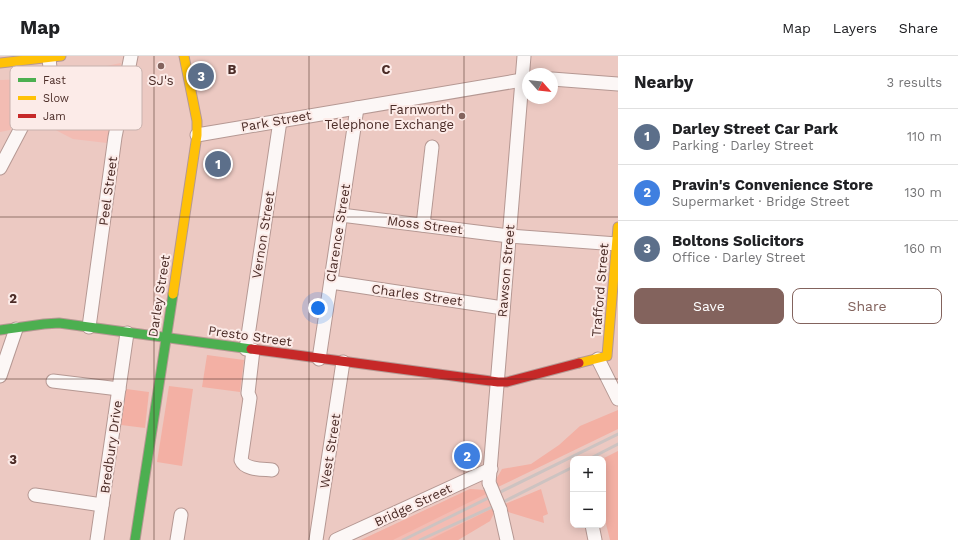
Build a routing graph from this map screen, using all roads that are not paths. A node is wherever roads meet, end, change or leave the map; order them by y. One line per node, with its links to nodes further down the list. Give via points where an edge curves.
1 (131, 56): 6 (street, Peel Street)
2 (184, 56): 16 (street, Darley Street, via 197,121)
3 (524, 56): 7 (street, Rawson Street)
4 (55, 57): 5 (street)
5 (0, 63)
6 (129, 66)
7 (524, 68)
8 (522, 78): 12 (street, Park Street)
9 (558, 79): 10 (street)
10 (618, 84)
11 (522, 99): 22 (street, Rawson Street)
12 (357, 108): 13 (street, Park Street); 19 (street, Clarence Street)
13 (280, 121): 16 (street, Park Street); 31 (street, Vernon Street)
14 (20, 130): 18 (street)
15 (116, 130): 26 (street, Peel Street)
16 (196, 135): 30 (street, Darley Street)
17 (432, 147): 20 (street)
18 (0, 168)
19 (341, 215): 20 (street, Moss Street); 24 (street, Clarence Street)
20 (423, 225): 22 (street, Moss Street)
21 (618, 227): 23 (street, Trafford Street)
22 (509, 236): 23 (street, Moss Street); 25 (street, Rawson Street)
23 (617, 244): 32 (street, Trafford Street)
24 (331, 282): 25 (street, Charles Street); 33 (street, Clarence Street)
25 (503, 308): 37 (street, Rawson Street)
26 (89, 328): 27 (street, Presto Street, via 50,323); 29 (street, Presto Street)
27 (16, 329): 28 (street, Presto Street); 35 (street)
28 (0, 330)
29 (127, 333): 30 (street, Presto Street); 38 (street, Bredbury Drive)
30 (166, 338): 31 (street, Presto Street); 47 (street, Darley Street)
31 (250, 349): 33 (street, Presto Street); 41 (street, Vernon Street, via 250,398 241,460 247,467)
32 (603, 357): 37 (street, Presto Street, via 507,382); 39 (street)
33 (319, 359): 34 (street, Presto Street)
34 (343, 362): 37 (street, Presto Street); 49 (street, West Street)
35 (0, 376)
36 (53, 380): 38 (street, Bredbury Drive)
37 (498, 382): 40 (street, Rawson Street)
38 (119, 389): 43 (street, Bredbury Drive)
39 (618, 399)
40 (491, 469): 50 (street, Bridge Street); 51 (street, Rawson Street, bridge, via 489,482 500,509)
41 (272, 470)
42 (35, 495): 43 (street, Bredbury Drive)
43 (102, 505): 46 (street, Bredbury Drive)
44 (181, 515): 48 (street)
45 (593, 528): 52 (street)
46 (97, 540)
47 (135, 540)
48 (177, 540)
49 (316, 540)
50 (336, 540)
51 (507, 540)
52 (595, 540)

